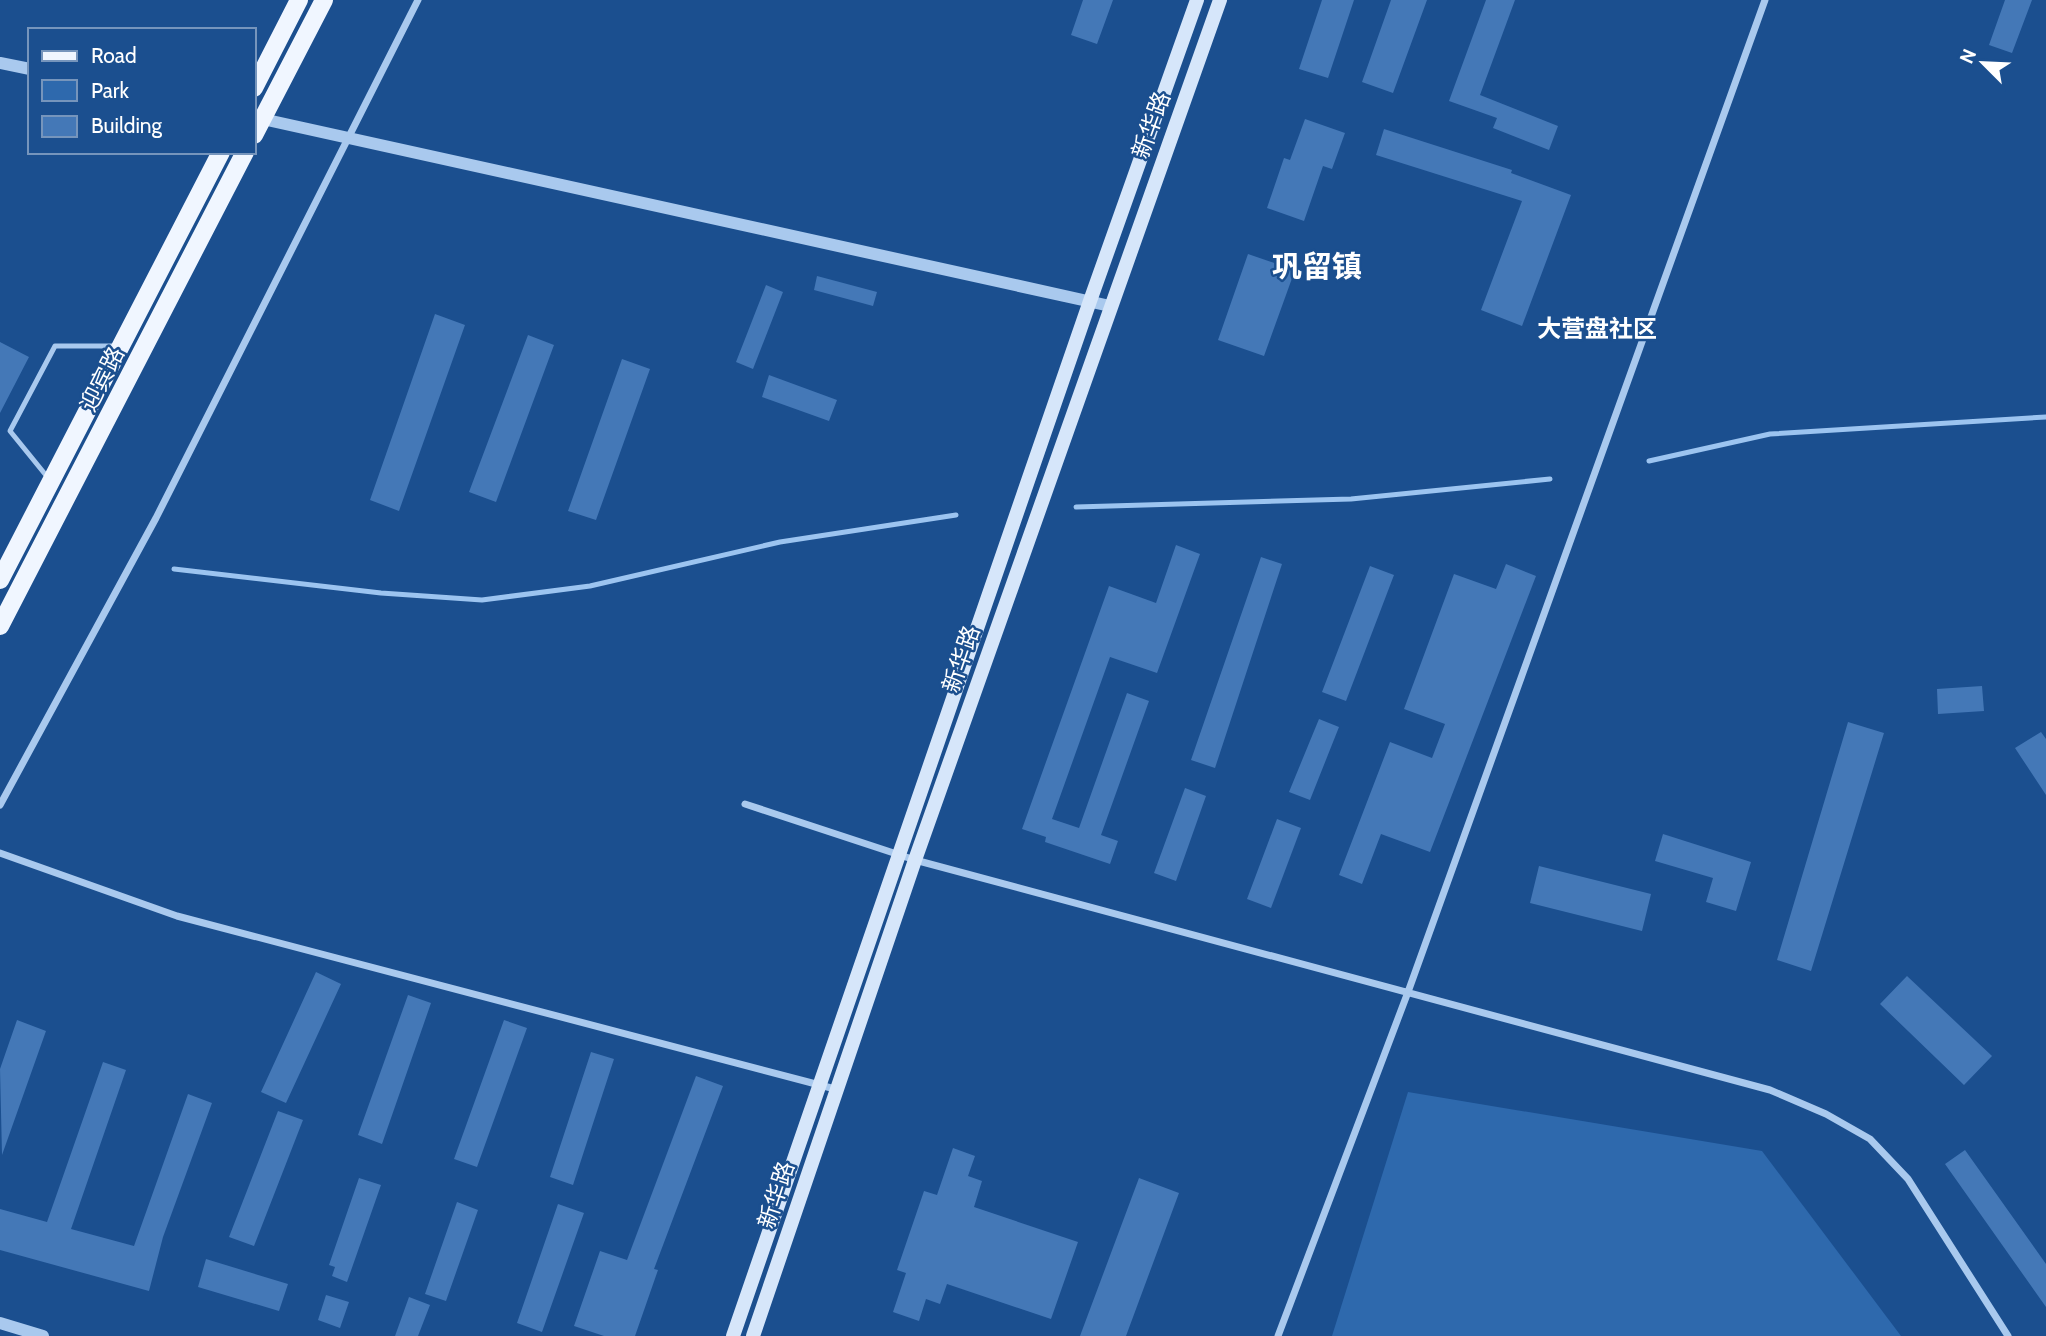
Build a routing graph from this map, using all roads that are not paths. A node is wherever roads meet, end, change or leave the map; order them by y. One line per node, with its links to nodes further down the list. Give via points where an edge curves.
1 (299, 0): 9 (main road)
2 (324, 0): 10 (main road)
3 (418, 0): 11 (street)
4 (1198, 0): 14 (main road, 新华路)
5 (1220, 0): 15 (main road, 新华路)
6 (1765, 0): 25 (street)
7 (0, 63): 8 (street)
8 (28, 69)
9 (256, 84)
10 (256, 124): 11 (street)
11 (347, 138): 14 (street); 21 (street, via 156,518)
12 (220, 154): 16 (main road, 迎宾路)
13 (244, 154): 19 (main road, 迎宾路)
14 (1090, 301): 15 (street); 23 (main road, 新华路)
15 (1110, 306): 24 (main road, 新华路)
16 (121, 346): 17 (main road, 迎宾路); 17 (lane, via 55,346 10,431)
17 (51, 482): 18 (main road, 迎宾路)
18 (0, 580)
19 (0, 626)
20 (745, 804): 23 (street)
21 (0, 805)
22 (0, 853): 26 (street, via 177,916)
23 (898, 854): 24 (street); 26 (main road, 新华路)
24 (915, 860): 25 (street); 27 (main road, 新华路)
25 (1408, 992): 32 (street); 33 (street, via 1770,1090 1870,1139 1908,1179)
26 (819, 1084): 27 (street); 30 (main road, 新华路)
27 (835, 1089): 31 (main road, 新华路)
28 (0, 1323): 29 (street)
29 (43, 1336)
30 (733, 1336)
31 (753, 1336)
32 (1278, 1336)
33 (2008, 1336)

